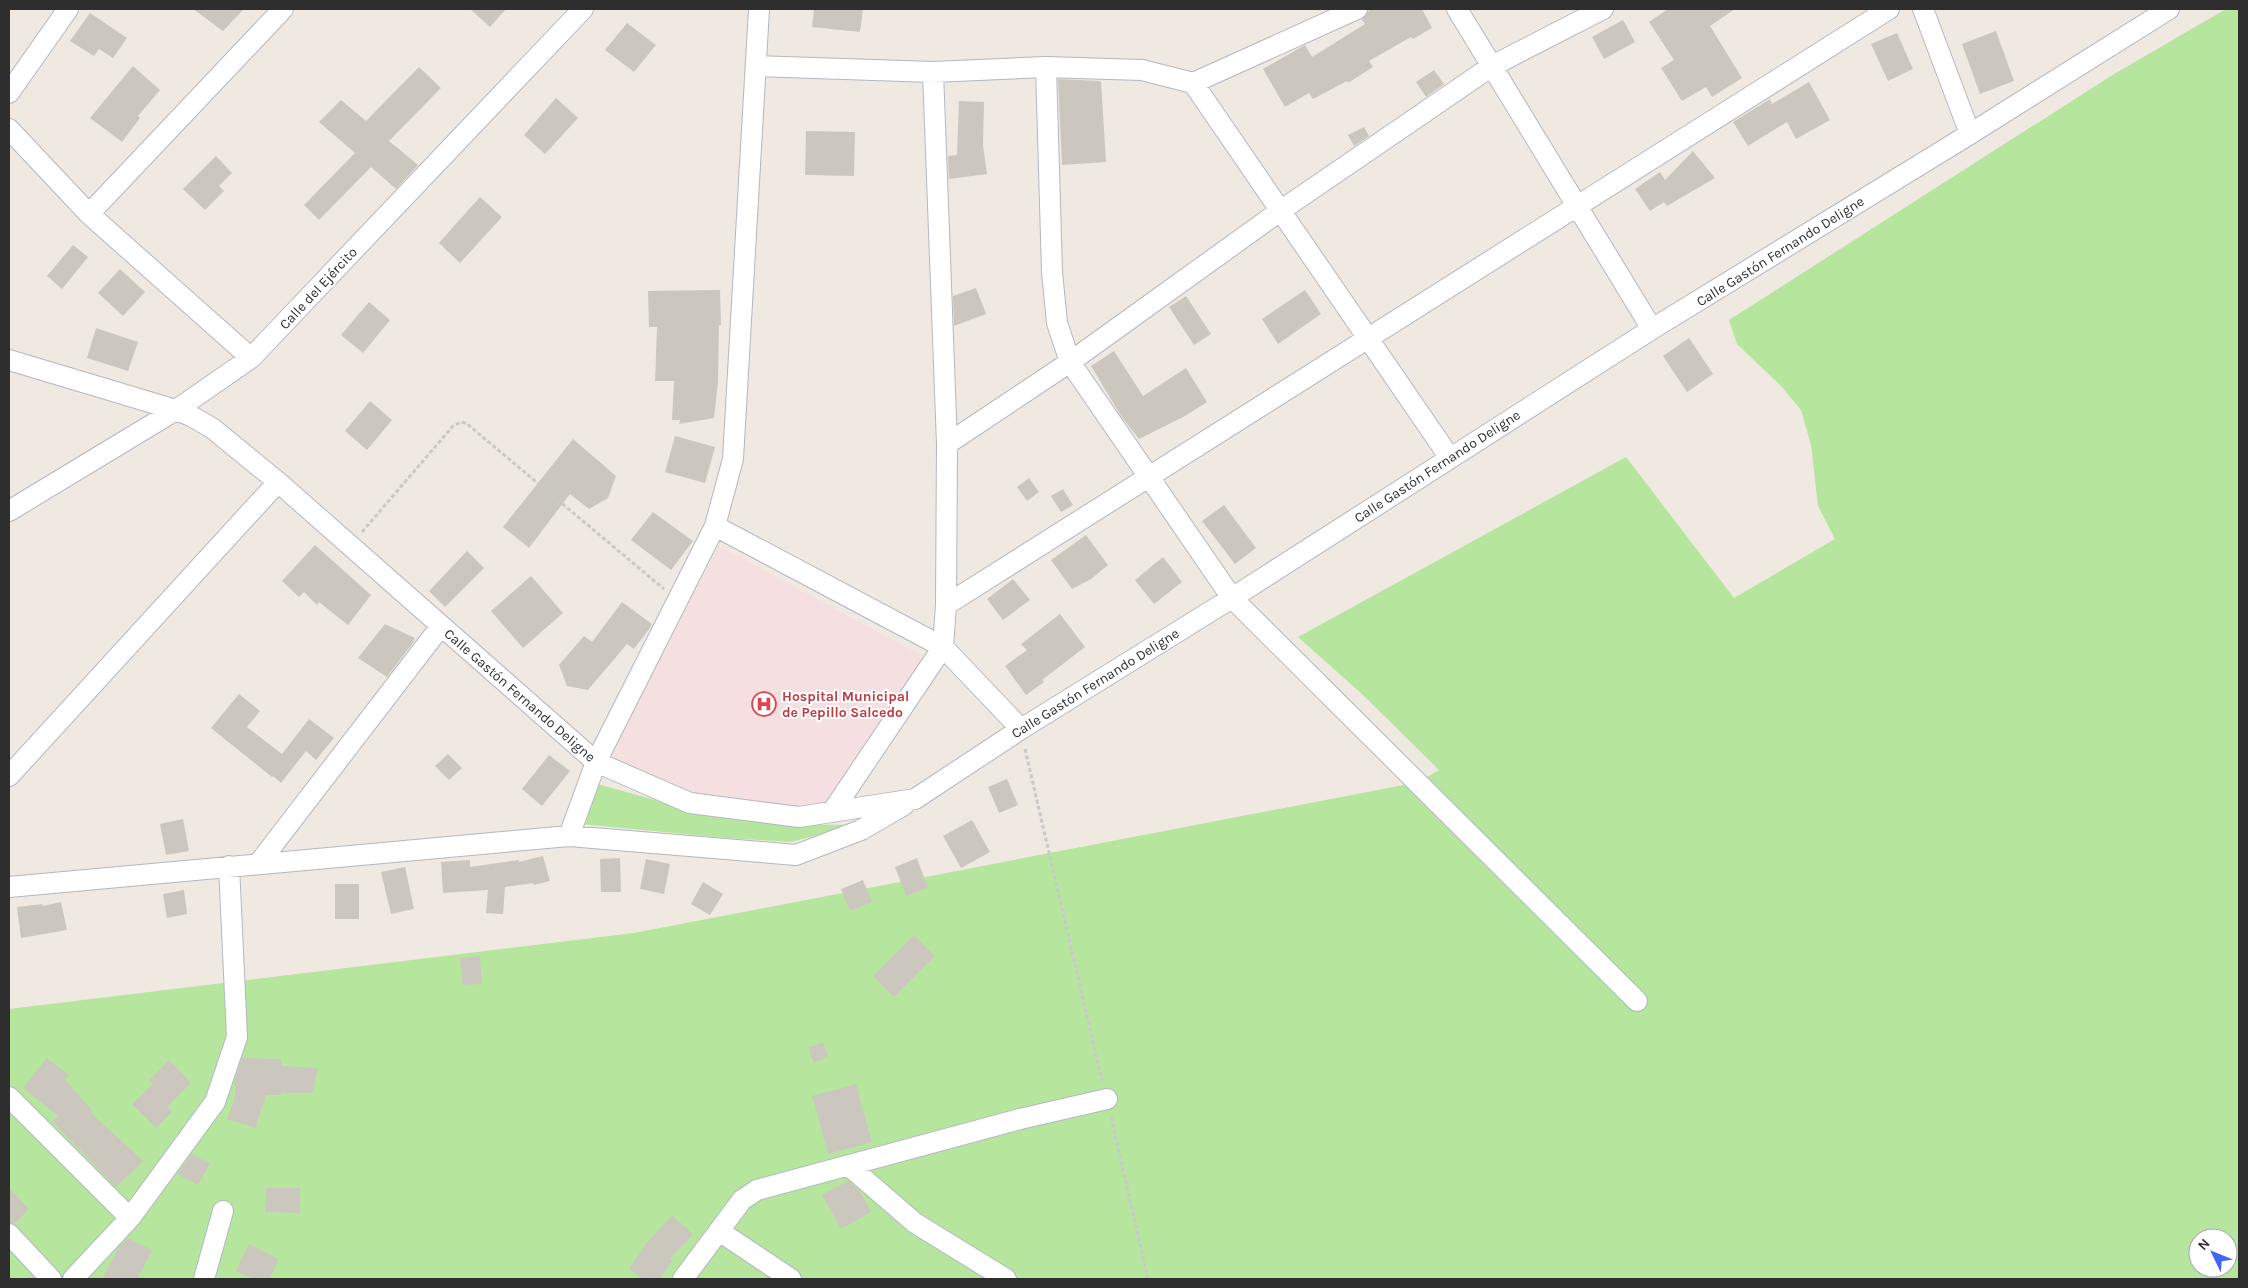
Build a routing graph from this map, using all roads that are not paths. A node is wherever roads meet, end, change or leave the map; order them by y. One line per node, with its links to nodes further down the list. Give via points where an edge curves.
1 (68, 9): 16 (street)
2 (283, 9): 21 (street)
3 (583, 9): 24 (street, Calle del Ejército)
4 (760, 9): 11 (street)
5 (1357, 9): 15 (street)
6 (1457, 9): 12 (street)
7 (1603, 9): 12 (street)
8 (1888, 9): 19 (street)
9 (1923, 9): 18 (street)
10 (2169, 9): 18 (street, Calle Gastón Fernando Deligne)
11 (756, 66): 14 (street); 33 (street, via 733,458)
12 (1492, 66): 19 (street); 20 (street)
13 (1046, 67): 14 (street); 15 (street, via 1142,70); 26 (street, via 1052,272 1057,323)
14 (933, 72): 28 (street)
15 (1193, 83): 20 (street)
16 (9, 93)
17 (9, 129): 21 (street)
18 (1970, 134): 22 (street, Calle Gastón Fernando Deligne)
19 (1577, 206): 22 (street); 23 (street)
20 (1280, 210): 23 (street); 26 (street)
21 (89, 214): 24 (street)
22 (1652, 329): 29 (street, Calle Gastón Fernando Deligne)
23 (1368, 338): 29 (street); 30 (street)
24 (252, 358): 27 (street, Calle del Ejército)
25 (9, 360): 27 (street, Calle Gastón Fernando Deligne)
26 (1070, 362): 28 (street); 30 (street)
27 (176, 410): 31 (street, Calle Gastón Fernando Deligne, via 212,428); 32 (street, Calle del Ejército)
28 (947, 444): 35 (street)
29 (1450, 458): 34 (street, Calle Gastón Fernando Deligne)
30 (1148, 477): 34 (street); 35 (street)
31 (278, 482): 36 (street, Calle Gastón Fernando Deligne); 40 (street)
32 (9, 512)
33 (715, 526): 37 (street); 39 (street)
34 (1232, 598): 38 (street, Calle Gastón Fernando Deligne); 47 (street)
35 (946, 605): 37 (street)
36 (440, 626): 39 (street, Calle Gastón Fernando Deligne); 44 (street)
37 (943, 647): 38 (street); 42 (street)
38 (1020, 729): 41 (street, Calle Gastón Fernando Deligne)
39 (596, 762): 42 (street, Calle Gastón Fernando Deligne, via 690,803 800,817); 43 (street)
40 (9, 776)
41 (915, 799): 42 (street, Calle Gastón Fernando Deligne); 43 (street, via 861,830 796,854)
42 (832, 812)
43 (569, 836): 44 (street)
44 (259, 863): 45 (street)
45 (229, 866): 46 (street); 52 (street, via 237,1037 215,1102)
46 (9, 887)
47 (1637, 1001)
48 (9, 1096): 52 (street)
49 (1106, 1099): 50 (street)
50 (850, 1166): 53 (street, via 757,1190 742,1200); 60 (street, via 915,1223)
51 (223, 1211): 57 (street)
52 (130, 1218): 56 (street)
53 (718, 1231): 58 (street); 59 (street)
54 (9, 1234): 55 (street)
55 (51, 1279)
56 (73, 1279)
57 (204, 1279)
58 (683, 1279)
59 (791, 1279)
60 (1006, 1279)

